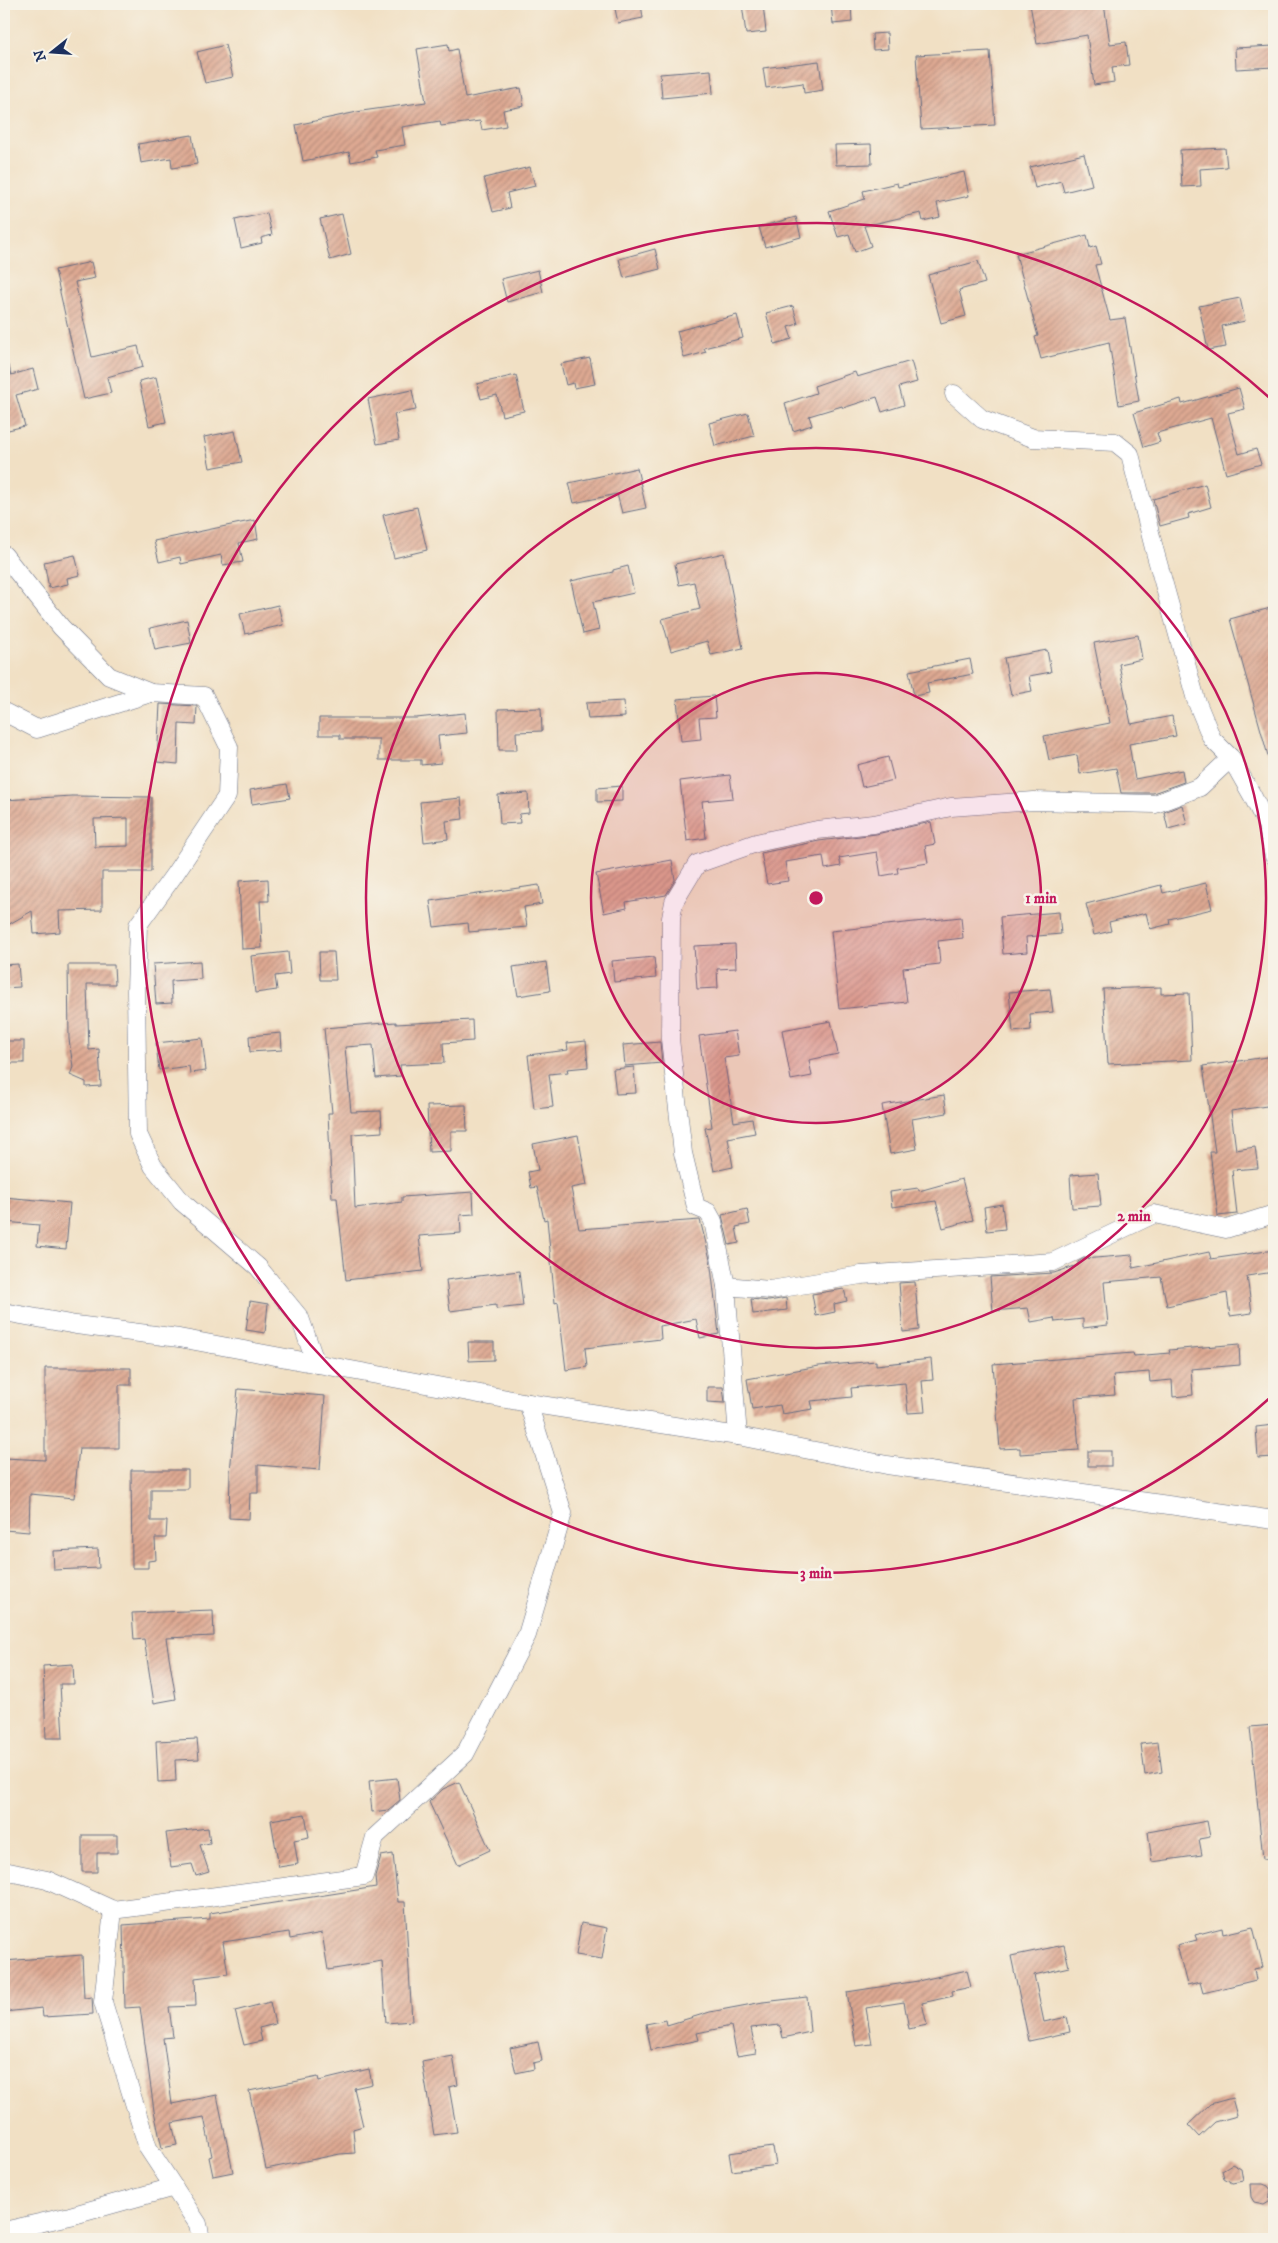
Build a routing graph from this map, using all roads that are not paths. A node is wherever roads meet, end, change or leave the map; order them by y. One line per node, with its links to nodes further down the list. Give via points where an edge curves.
1 (954, 394): 5 (street, via 982,419 1033,438 1115,442 1130,454 1196,700 1212,738)
2 (4, 555): 3 (street, via 61,627 109,676)
3 (151, 693): 4 (street, via 37,729); 10 (street, via 204,696 229,747 227,796 138,924 138,1134 153,1166 182,1202 258,1267 300,1318)
4 (4, 712)
5 (1231, 758): 6 (street, via 1267,825); 8 (street, via 1200,787 1155,804 1034,800 951,806 874,824 817,830 756,843 697,864 674,902 671,918 670,1039 683,1153 696,1207 708,1212 713,1221)
6 (1274, 856)
7 (1274, 1214): 8 (street, via 1226,1229 1154,1214 1053,1262 862,1275 770,1290)
8 (726, 1286): 12 (street)
9 (4, 1312): 10 (street, via 178,1338)
10 (316, 1364): 11 (street)
11 (528, 1403): 12 (street); 15 (street, via 563,1513 527,1635 465,1754 375,1836 364,1876)
12 (738, 1436): 13 (street, via 887,1465)
13 (1274, 1520)
14 (4, 1870): 15 (street, via 46,1880)
15 (113, 1910): 16 (street, via 103,2002 148,2148)
16 (174, 2187): 17 (street); 18 (street, via 198,2224)
17 (4, 2231)
18 (201, 2239)

